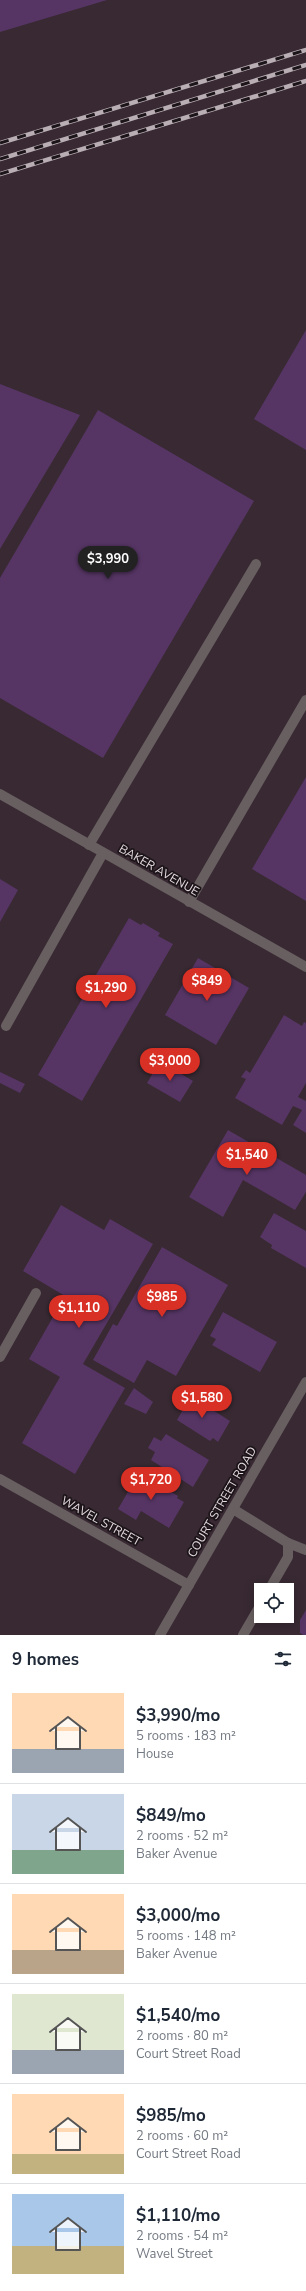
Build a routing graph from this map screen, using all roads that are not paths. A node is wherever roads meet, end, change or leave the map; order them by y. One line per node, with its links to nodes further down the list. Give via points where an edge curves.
1 (256, 564): 4 (street)
2 (306, 700): 6 (street)
3 (0, 794): 4 (street, BAKER AVENUE)
4 (89, 845): 5 (street, BAKER AVENUE)
5 (102, 853): 6 (street, BAKER AVENUE); 8 (street)
6 (189, 902): 7 (street, BAKER AVENUE)
7 (306, 966)
8 (6, 1026)
9 (36, 1293): 10 (street)
10 (0, 1356)
11 (305, 1387): 13 (street, COURT STREET ROAD)
12 (0, 1479): 17 (street, WAVEL STREET)
13 (232, 1509): 14 (street); 17 (street, COURT STREET ROAD)
14 (288, 1543): 15 (street); 16 (street, via 288,1557)
15 (306, 1550)
16 (273, 1583)
17 (189, 1585): 19 (street, COURT STREET ROAD)
18 (254, 1616): 20 (street)
19 (160, 1635)
20 (243, 1635)

